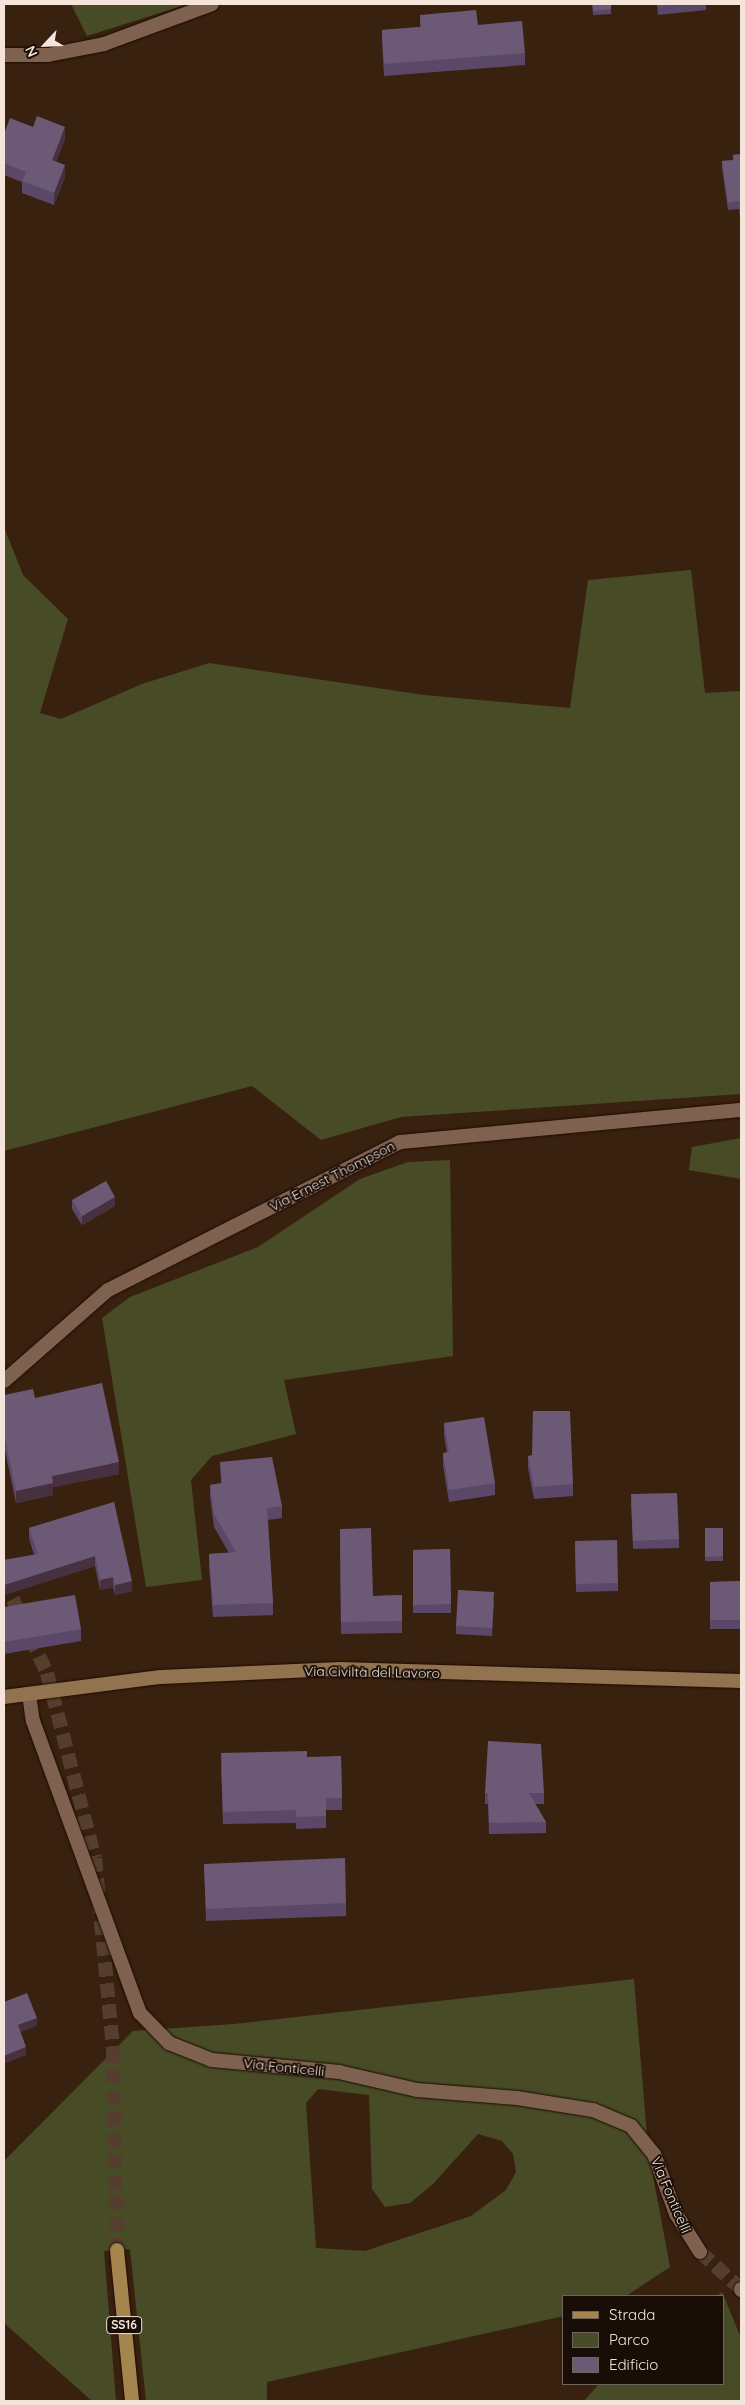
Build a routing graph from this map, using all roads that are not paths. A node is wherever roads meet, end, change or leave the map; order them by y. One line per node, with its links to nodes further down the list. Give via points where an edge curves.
1 (212, 4): 2 (street, via 104,44 48,55)
2 (4, 54)
3 (741, 1110): 4 (street, Via Ernest Thompson, via 400,1142 108,1290)
4 (4, 1381)
5 (741, 1682): 6 (main road, Via Civiltà del Lavoro, via 340,1669 161,1677)
6 (29, 1694): 7 (main road, Via Civiltà del Lavoro); 9 (street, Via Fonticelli, via 33,1721 140,2013 169,2043 212,2060 339,2072 417,2090 517,2098 593,2110 631,2126 654,2154 676,2214)
7 (4, 1697)
8 (117, 2250): 10 (main road, SS16)
9 (700, 2252)
10 (132, 2401)

